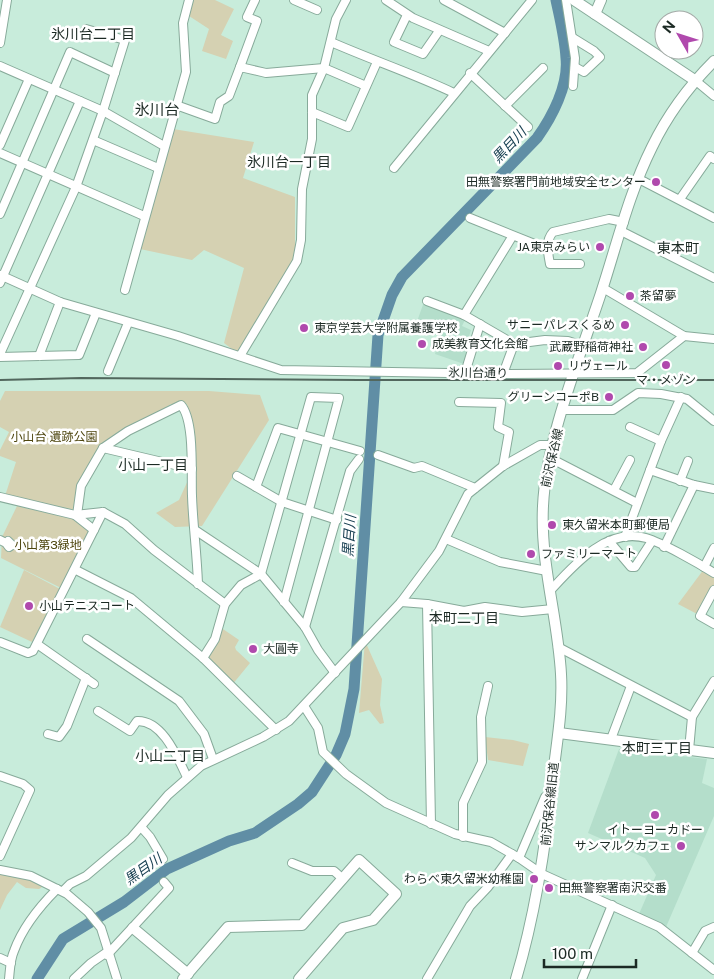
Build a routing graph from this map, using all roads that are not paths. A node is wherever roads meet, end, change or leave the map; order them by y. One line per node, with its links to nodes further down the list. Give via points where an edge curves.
1 (7, 0): 15 (street)
2 (189, 0): 40 (street, via 183,23 186,72)
3 (256, 0): 26 (street, via 247,17 257,21)
4 (294, 0): 12 (street)
5 (346, 0): 20 (street, via 336,19)
6 (386, 0): 14 (street)
7 (444, 0): 18 (street)
8 (532, 0): 18 (street)
9 (566, 0): 19 (street)
10 (574, 0): 13 (street)
11 (601, 0): 13 (street)
12 (317, 10)
13 (595, 14): 33 (street)
14 (407, 15): 17 (street); 17 (street, via 394,42 424,54)
15 (2, 25): 21 (street)
16 (86, 29): 30 (street, via 126,40)
17 (439, 31): 22 (street)
18 (505, 33): 22 (street)
19 (573, 38): 27 (street); 27 (street, via 600,57 584,72)
20 (331, 42): 24 (street); 28 (street)
21 (0, 43)
22 (489, 51): 31 (street)
23 (714, 61): 33 (street, 前沢保谷線)
24 (377, 62): 34 (street); 37 (street, via 423,77)
25 (0, 66): 32 (street)
26 (240, 67): 28 (street, via 266,73); 40 (street, via 229,96 220,102 215,118)
27 (575, 67): 35 (street)
28 (324, 68): 34 (street); 43 (street, via 312,95)
29 (543, 68): 41 (street)
30 (115, 73): 36 (street, via 70,52); 42 (street)
31 (470, 74): 37 (street); 41 (street)
32 (29, 79): 36 (street); 46 (street)
33 (696, 81): 38 (street); 54 (street, 前沢保谷線, via 662,127)
34 (366, 86): 43 (street, via 348,127)
35 (573, 86)
36 (54, 90): 39 (street); 50 (street)
37 (454, 92): 52 (street)
38 (714, 96)
39 (80, 101): 42 (street); 53 (street)
40 (176, 105): 47 (street)
41 (505, 106): 44 (street)
42 (103, 111): 45 (street); 47 (street)
43 (312, 112): 82 (street, via 312,139 302,189 301,240 297,261)
44 (528, 127)
45 (93, 140): 51 (street); 55 (street)
46 (0, 145)
47 (164, 146): 51 (street)
48 (0, 153): 50 (street)
49 (714, 159): 56 (street, via 710,156)
50 (22, 163): 53 (street); 57 (street)
51 (158, 168): 58 (street)
52 (394, 168)
53 (48, 175): 55 (street); 65 (street)
54 (637, 178): 56 (street); 61 (street, 前沢保谷線)
55 (76, 187): 58 (street); 67 (street)
56 (680, 199): 60 (street)
57 (0, 214)
58 (144, 216): 69 (street)
59 (470, 218): 62 (street)
60 (714, 218)
61 (622, 226): 63 (street, via 609,219 553,232); 66 (street); 68 (street, 前沢保谷線)
62 (512, 237): 63 (street); 73 (street)
63 (547, 249): 64 (street, via 550,264)
64 (580, 264)
65 (1, 278): 67 (street, 氷川台通り)
66 (714, 278)
67 (28, 288): 71 (street, 氷川台通り); 80 (street)
68 (603, 288): 76 (street); 79 (street, 前沢保谷線)
69 (125, 290)
70 (427, 301): 73 (street)
71 (60, 302): 72 (street, 氷川台通り); 81 (street)
72 (96, 313): 74 (street, 氷川台通り); 81 (street, via 79,356)
73 (464, 315): 75 (street)
74 (128, 322): 82 (street, 氷川台通り); 83 (street)
75 (480, 324): 78 (street); 84 (street)
76 (684, 336): 77 (street); 86 (street, 氷川台通り, via 637,373)
77 (714, 339)
78 (514, 344): 79 (street, via 544,340 568,341); 85 (street)
79 (583, 346): 86 (street, 前沢保谷線)
80 (0, 356): 81 (street)
81 (39, 356)
82 (240, 356): 84 (street, 氷川台通り, via 281,370)
83 (108, 371)
84 (466, 373): 85 (street, 氷川台通り)
85 (503, 374): 86 (street, 氷川台通り)
86 (574, 375): 89 (street, 前沢保谷線)
87 (681, 397): 89 (street, via 638,393 612,410); 90 (street); 93 (street)
88 (459, 402): 101 (street, via 501,403 498,427 509,432)
89 (564, 410): 95 (street, 前沢保谷線)
90 (714, 420)
91 (630, 426): 93 (street)
92 (300, 435): 94 (street); 94 (street, via 311,397 339,398); 107 (street, via 278,428); 112 (street)
93 (661, 441): 103 (street)
94 (328, 443): 114 (street); 117 (street, via 359,455 350,471)
95 (553, 445): 98 (street, 前沢保谷線); 101 (street, via 540,445)
96 (103, 448): 102 (street); 102 (street, via 181,405 187,418); 116 (street, via 81,486)
97 (378, 455): 108 (street, via 414,468 422,466)
98 (550, 458): 110 (street); 128 (street, 前沢保谷線, via 542,510)
99 (630, 460): 110 (street)
100 (688, 461): 105 (street)
101 (503, 466): 108 (street)
102 (192, 469): 119 (street)
103 (650, 470): 105 (street); 113 (street)
104 (237, 476): 107 (street)
105 (680, 480): 106 (street)
106 (694, 485): 109 (street); 124 (street)
107 (256, 487): 112 (street)
108 (475, 488): 121 (street, via 468,494)
109 (714, 489)
110 (614, 490): 113 (street)
111 (0, 497): 116 (street)
112 (282, 502): 114 (street); 130 (street)
113 (637, 502): 120 (street)
114 (310, 511): 117 (street); 134 (street)
115 (103, 512): 116 (street); 118 (street); 131 (street, via 118,519)
116 (76, 515): 118 (street)
117 (337, 520): 140 (street)
118 (94, 530): 127 (street)
119 (195, 530): 130 (street); 131 (street)
120 (625, 537): 122 (street); 123 (street)
121 (446, 539): 128 (street, via 500,562); 135 (street)
122 (652, 541): 123 (street, via 635,567 631,567); 124 (street)
123 (609, 542): 133 (street, via 594,549)
124 (664, 547): 126 (street)
125 (714, 548): 126 (street)
126 (704, 567): 129 (street)
127 (76, 570): 143 (street); 145 (street, via 131,598)
128 (547, 571): 133 (street, 前沢保谷線)
129 (714, 573)
130 (261, 574): 134 (street); 136 (street, via 241,585)
131 (198, 584): 136 (street)
132 (714, 590): 139 (street, via 700,616)
133 (550, 591): 138 (street, 前沢保谷線)
134 (284, 602): 140 (street)
135 (401, 602): 137 (street); 146 (street)
136 (225, 604): 145 (street, via 215,639)
137 (427, 604): 138 (street, via 464,611 485,607 522,612); 165 (street)
138 (553, 609): 144 (street, 前沢保谷線)
139 (714, 624)
140 (306, 627): 146 (street)
141 (87, 639): 161 (street, via 179,701 204,734)
142 (0, 642): 143 (street, via 28,653)
143 (37, 644): 147 (street)
144 (558, 647): 151 (street); 156 (street, 前沢保谷線, via 562,703)
145 (204, 658): 155 (street)
146 (335, 673): 152 (street)
147 (86, 678): 149 (street); 157 (street, via 67,726 59,737)
148 (714, 680): 154 (street)
149 (94, 684)
150 (488, 686): 167 (street, via 481,717 482,762 463,803)
151 (631, 686): 154 (street); 158 (street)
152 (304, 706): 155 (street); 165 (street, via 318,728 323,752 339,768 386,803)
153 (98, 711): 163 (street, via 130,731 137,721 158,730 170,744)
154 (692, 717): 159 (street)
155 (276, 730): 161 (street)
156 (559, 733): 158 (street); 164 (street, 前沢保谷線旧道)
157 (48, 734)
158 (611, 739): 159 (street)
159 (689, 750): 160 (street)
160 (714, 753)
161 (213, 759): 163 (street)
162 (0, 776): 169 (street, via 30,790)
163 (188, 777): 166 (street, via 160,802)
164 (551, 799): 170 (street, via 545,797); 174 (street, 前沢保谷線旧道)
165 (431, 824): 167 (street)
166 (142, 828): 171 (street); 177 (street, via 86,876)
167 (463, 837): 168 (street, via 491,842)
168 (512, 854): 170 (street); 191 (street, via 470,906)
169 (0, 856)
170 (520, 858): 174 (street)
171 (162, 859)
172 (292, 863): 175 (street, via 312,871 334,871)
173 (0, 870): 177 (street, via 31,876)
174 (542, 874): 178 (street); 192 (street, 前沢保谷線旧道)
175 (342, 879): 186 (street, via 302,925 228,927); 190 (street, via 359,860 396,894 374,920 343,928)
176 (164, 882): 180 (street, via 168,888)
177 (60, 890): 181 (street, via 90,913 98,924); 184 (street, via 26,928)
178 (612, 905): 182 (street, via 665,930); 193 (street)
179 (714, 927): 182 (street, via 705,932)
180 (133, 928): 181 (street); 186 (street)
181 (107, 953): 188 (street); 189 (street)
182 (692, 953): 185 (street)
183 (0, 958): 184 (street)
184 (11, 963): 187 (street)
185 (714, 970)
186 (185, 977)
187 (9, 979)
188 (74, 979)
189 (117, 979)
190 (299, 979)
191 (427, 979)
192 (516, 979)
193 (582, 979)

